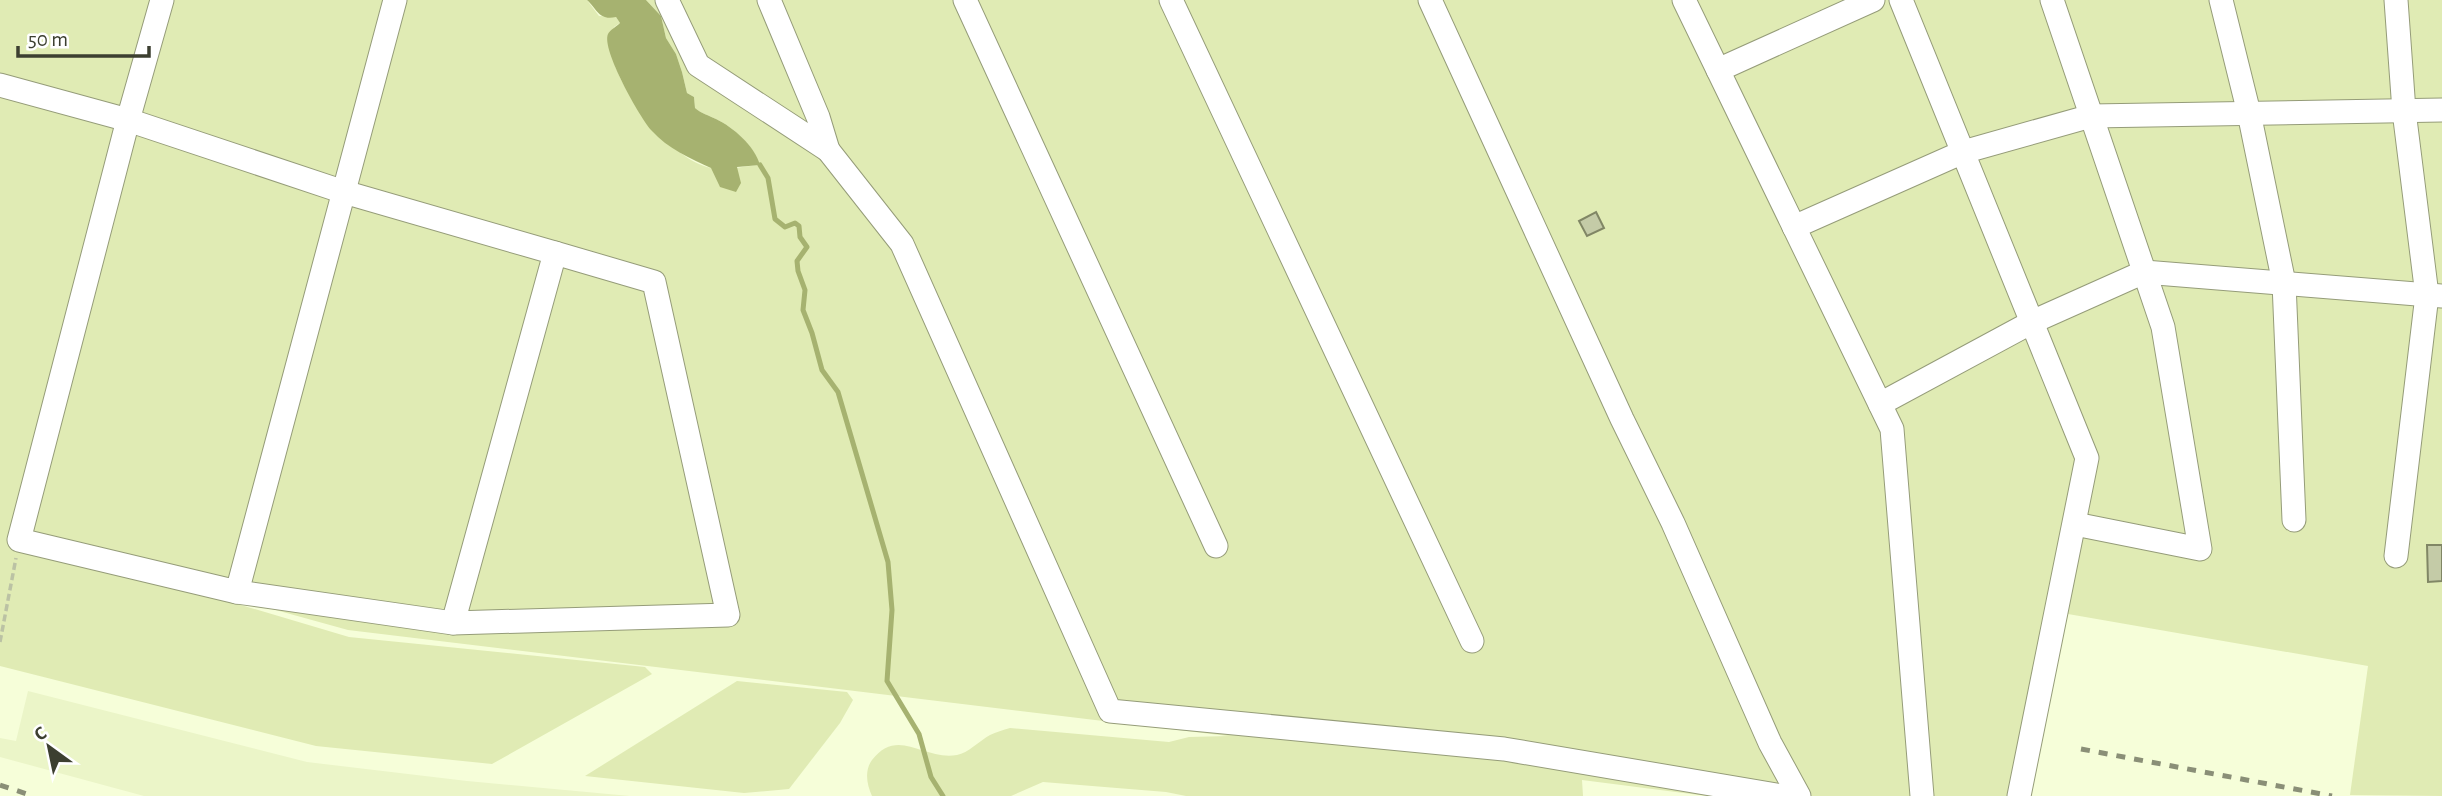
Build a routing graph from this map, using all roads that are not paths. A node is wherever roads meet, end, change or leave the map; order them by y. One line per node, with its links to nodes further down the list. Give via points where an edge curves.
1 (162, 0): 20 (lane)
2 (394, 0): 23 (lane)
3 (667, 0): 21 (lane, via 698,65)
4 (769, 0): 21 (lane)
5 (965, 0): 33 (lane)
6 (1171, 0): 37 (lane)
7 (1430, 0): 39 (lane, via 1770,743)
8 (1684, 0): 14 (lane)
9 (1873, 0): 14 (lane)
10 (1901, 0): 22 (lane)
11 (2052, 0): 19 (lane)
12 (2221, 0): 18 (lane)
13 (2396, 0): 17 (lane)
14 (1718, 70): 24 (lane)
15 (0, 85): 20 (lane)
16 (2442, 110): 17 (lane)
17 (2404, 111): 18 (lane); 28 (lane)
18 (2249, 113): 19 (lane); 27 (lane)
19 (2091, 116): 22 (lane); 26 (lane)
20 (128, 120): 23 (lane); 35 (lane, via 19,540)
21 (828, 150): 38 (lane, via 902,244 1111,711 1504,749)
22 (1963, 152): 24 (lane); 29 (lane)
23 (344, 192): 25 (lane); 35 (lane)
24 (1794, 227): 30 (lane)
25 (555, 253): 36 (lane); 36 (lane, via 654,282 727,615)
26 (2144, 272): 27 (lane); 29 (lane); 32 (lane, via 2163,327 2200,549)
27 (2284, 283): 28 (lane); 31 (lane)
28 (2435, 295): 34 (lane)
29 (2032, 322): 30 (lane); 32 (lane, via 2087,458)
30 (1880, 404): 40 (lane, via 1892,429)
31 (2294, 520)
32 (2075, 524): 41 (lane)
33 (1216, 546)
34 (2396, 556)
35 (237, 592): 36 (lane)
36 (453, 623)
37 (1472, 640)
38 (1782, 796)
39 (1799, 796)
40 (1922, 796)
41 (2019, 796)

